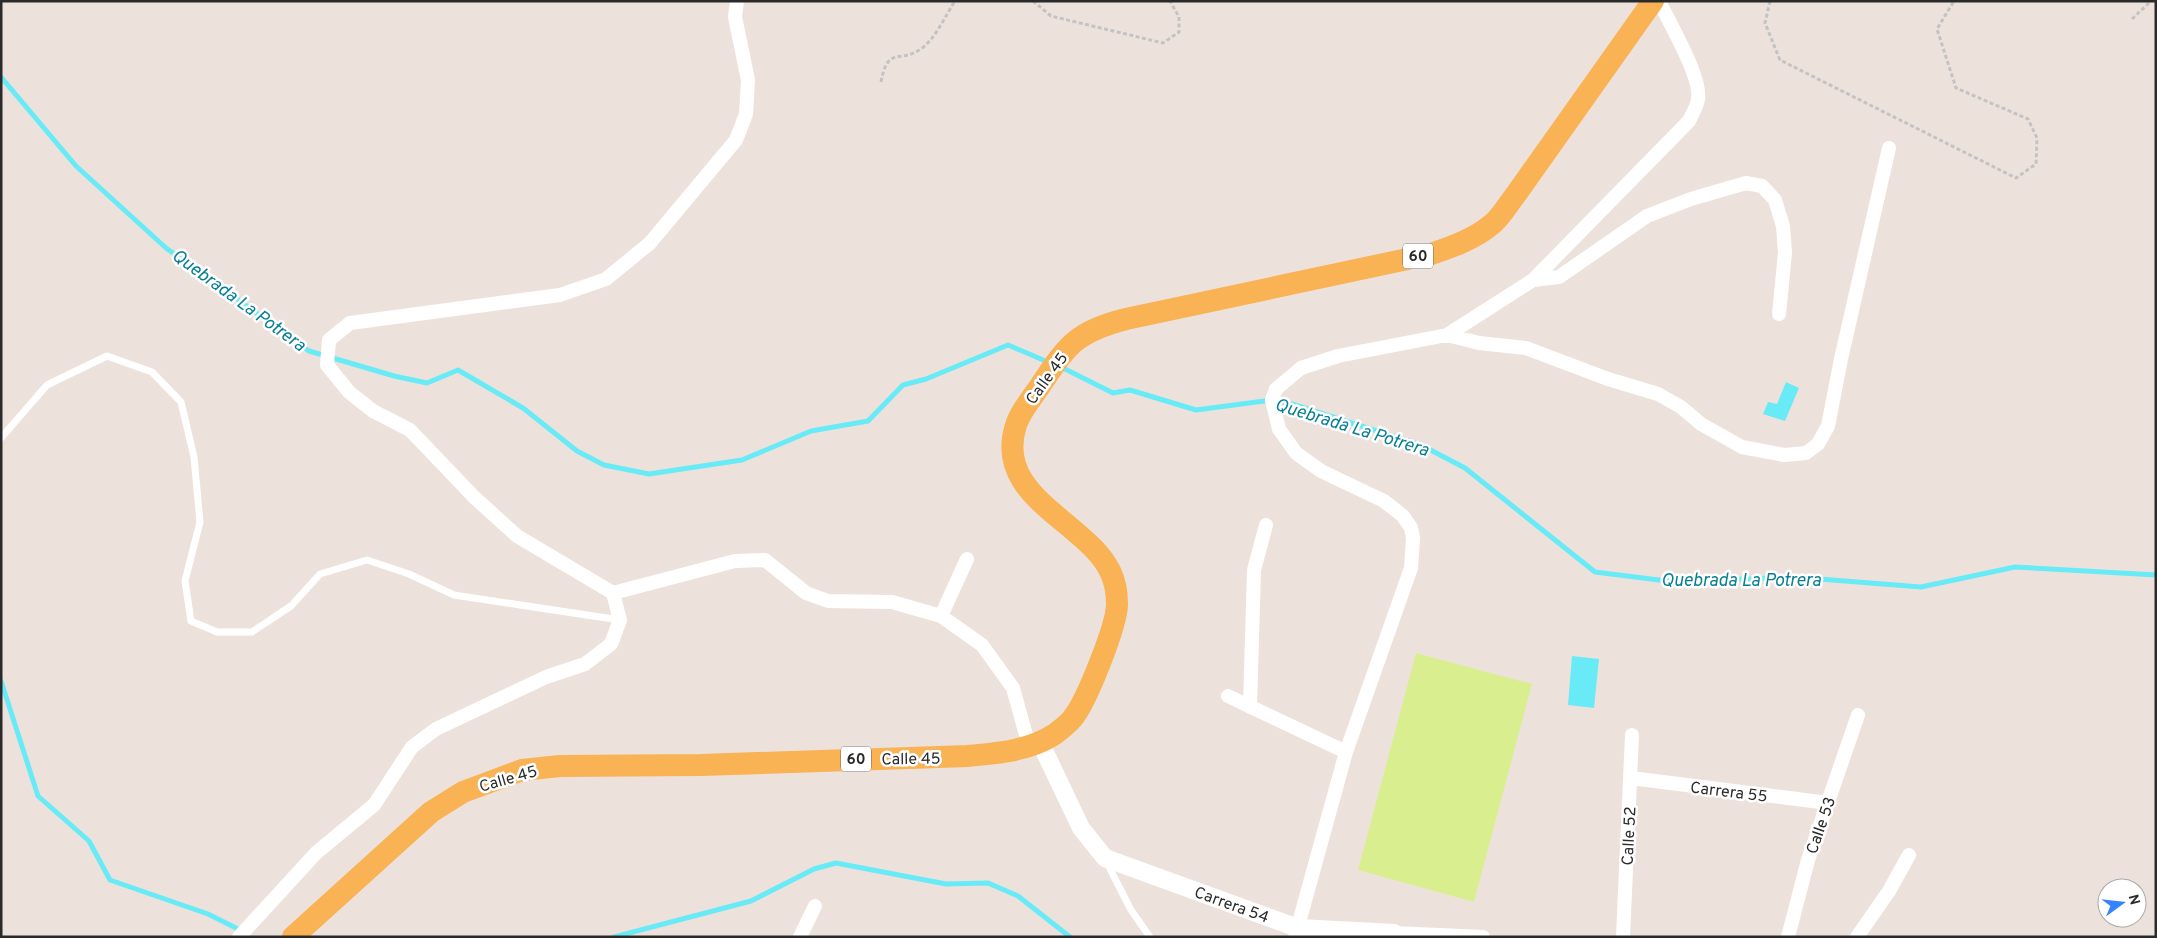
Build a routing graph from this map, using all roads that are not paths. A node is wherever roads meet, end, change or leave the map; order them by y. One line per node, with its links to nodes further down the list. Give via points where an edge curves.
1 (737, 1): 11 (street, via 735,17 748,80 746,114 736,140 650,243 606,279 560,294 350,323 330,340 326,364 349,392 373,411 410,430 474,497 517,536)
2 (1653, 1): 18 (main road, Calle 45 / 60, via 1514,197 1492,224 1474,236 1431,254 1117,321 1094,328 1074,341 1016,424 1012,444 1014,464 1023,484 1034,496 1103,558 1116,589 1117,605 1113,625 1084,699 1072,719 1056,733)
3 (1659, 1): 5 (street, via 1698,87 1698,99 1689,121)
4 (1889, 148): 7 (street, via 1828,426 1818,444 1806,454 1784,455 1742,446 1701,424 1658,394 1526,348 1479,343)
5 (1533, 280): 6 (street, via 1558,277 1647,216 1746,183 1762,186 1775,200 1783,226 1785,253); 7 (street)
6 (1779, 314)
7 (1447, 335): 19 (street, via 1338,356 1300,368 1276,389 1272,400 1279,429 1296,453 1321,471 1384,501 1403,516 1411,528 1411,568)
8 (1, 438): 13 (lane, via 47,385 107,356 152,372 181,402 194,458 200,522 185,581 191,621 217,632 252,632 291,606 320,574 367,560 409,574 454,595)
9 (1266, 525): 15 (street, via 1254,570)
10 (967, 559): 12 (street)
11 (613, 593): 12 (street, via 735,561 765,560 806,593 828,601 892,602); 13 (street)
12 (941, 616): 18 (street, via 982,645 1012,688)
13 (620, 620): 27 (street, via 611,644 585,664 546,677 436,729 412,747 374,805 316,854)
14 (1228, 696): 15 (street)
15 (1250, 707): 19 (street)
16 (1858, 715): 21 (street, Calle 53)
17 (1632, 735): 20 (street, Calle 52)
18 (1035, 744): 23 (street, via 1081,828); 28 (main road, Calle 45 / 60, via 1008,752 968,756 560,766 522,770 463,792 431,812)
19 (1346, 752): 25 (street)
20 (1631, 778): 21 (street, Carrera 55); 32 (street, Calle 52)
21 (1828, 803): 33 (street, Calle 53, via 1808,860)
22 (1909, 855): 34 (street)
23 (1105, 858): 25 (street, Carrera 54); 30 (lane, via 1131,910)
24 (815, 906): 29 (street)
25 (1296, 932): 26 (street, Carrera 54)
26 (1394, 935): 31 (street, Carrera 54)
27 (239, 937)
28 (292, 937)
29 (800, 937)
30 (1150, 937)
31 (1482, 937)
32 (1623, 937)
33 (1788, 937)
34 (1857, 937)

